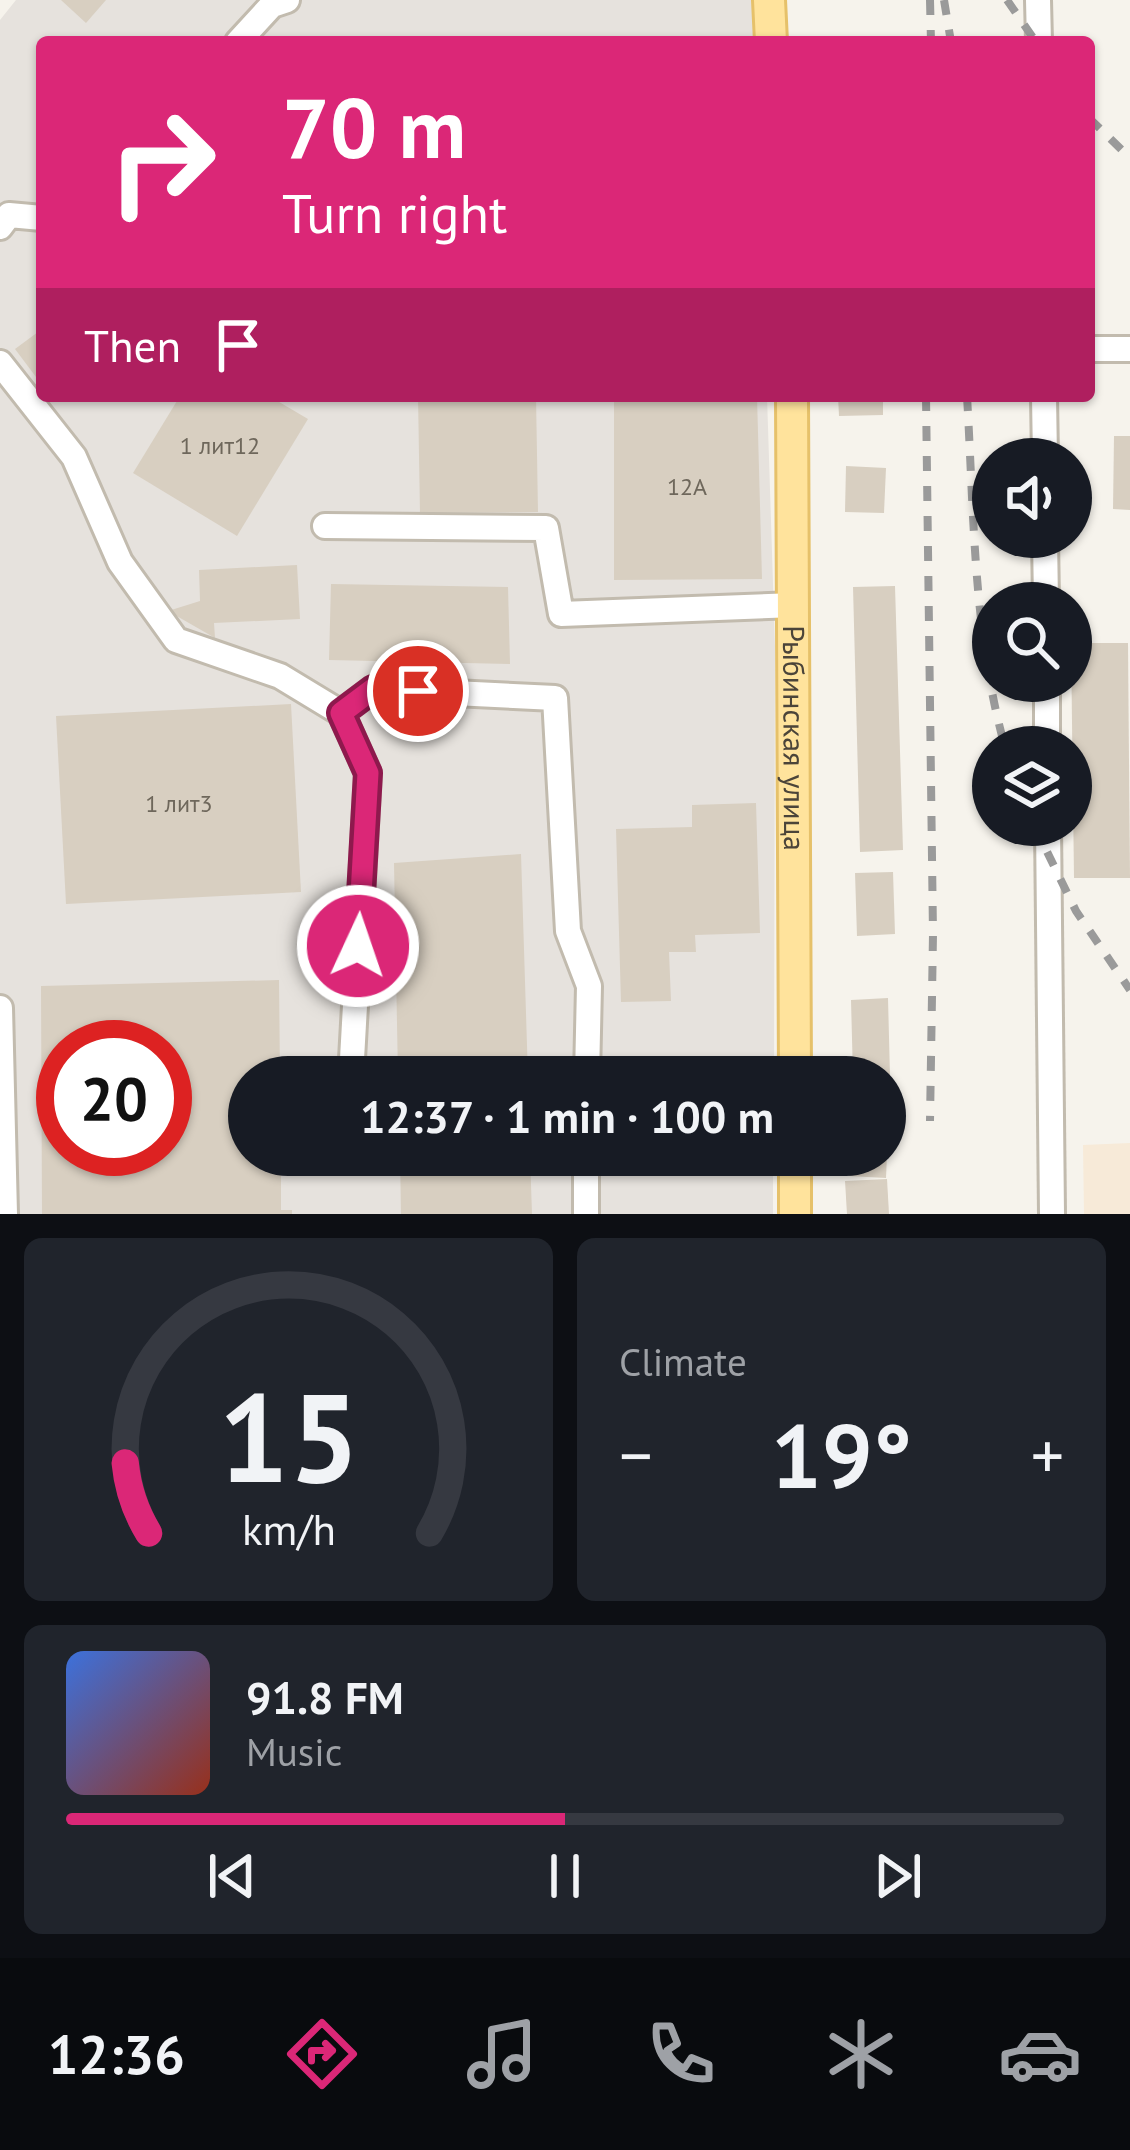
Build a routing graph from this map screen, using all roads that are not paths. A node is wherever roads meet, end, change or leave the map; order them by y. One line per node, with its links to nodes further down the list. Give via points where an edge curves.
1 (286, 0): 4 (street)
2 (769, 0): 5 (main road)
3 (1039, 0): 6 (street)
4 (244, 36)
5 (771, 36)
6 (1039, 36)
7 (36, 217): 8 (street, via 8,215)
8 (0, 227)
9 (1095, 349): 10 (street)
10 (1130, 349)
11 (0, 363): 17 (street, via 74,458 120,562 176,640 280,676)
12 (792, 402): 16 (main road, Рыбинская улица)
13 (1044, 402): 14 (street)
14 (1045, 438)
15 (325, 526): 16 (street, via 546,528 561,614)
16 (795, 605): 22 (main road, Рыбинская улица)
17 (341, 713): 20 (street, via 368,773); 21 (street, via 373,689 555,698 568,931 589,986)
18 (1048, 846): 28 (street)
19 (0, 1008): 25 (street)
20 (352, 1056)
21 (587, 1056)
22 (795, 1056)
23 (586, 1176): 26 (street)
24 (795, 1176): 27 (main road)
25 (5, 1214)
26 (586, 1214)
27 (795, 1214)
28 (1052, 1214)

